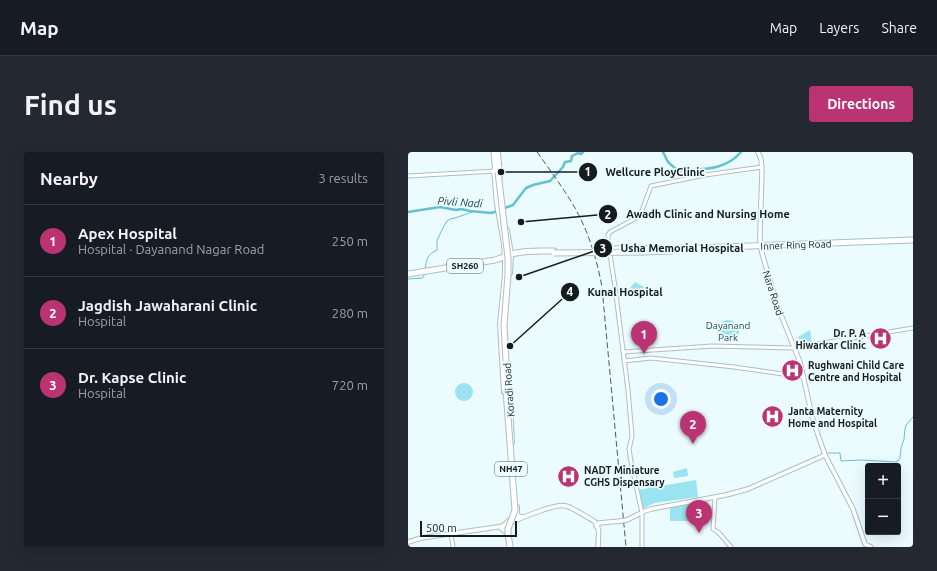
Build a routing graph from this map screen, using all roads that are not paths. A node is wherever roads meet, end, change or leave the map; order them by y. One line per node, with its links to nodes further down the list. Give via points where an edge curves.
1 (495, 152): 4 (highway, NH47)
2 (758, 152): 3 (main road, Nara Road)
3 (761, 166): 9 (main road, Nara Road); 10 (street, via 651,186 640,216 610,232)
4 (497, 171): 5 (street); 6 (main road, Koradi Road, bridge); 7 (main road); 25 (highway, NH47, bridge, via 508,255 504,325)
5 (408, 176)
6 (505, 217): 7 (main road); 14 (main road, Koradi Road)
7 (499, 218): 16 (main road)
8 (913, 240): 9 (highway, Inner Ring Road / SH260); 9 (highway, Inner Ring Road / SH260)
9 (760, 246): 11 (highway, Inner Ring Road / SH260); 13 (highway, Inner Ring Road); 21 (main road, Nara Road, via 772,290); 21 (main road, Nara Road, via 772,296)
10 (609, 248): 11 (street, via 679,246); 15 (street)
11 (680, 249): 12 (highway, Inner Ring Road / SH260)
12 (643, 250): 13 (highway, Inner Ring Road); 14 (highway, Inner Ring Road / SH260, bridge, via 525,251)
13 (671, 250): 15 (street)
14 (511, 254): 16 (highway, SH260); 19 (main road, Koradi Road / NH47)
15 (610, 254): 22 (street)
16 (505, 256): 17 (highway, SH260, via 495,260); 18 (main road)
17 (408, 274)
18 (505, 277): 19 (main road); 25 (main road, Koradi Road / NH47, via 500,324)
19 (510, 279): 25 (main road, Koradi Road / NH47, via 505,326)
20 (913, 328): 21 (street)
21 (794, 348): 22 (street, via 712,346); 24 (main road, Nara Road)
22 (623, 352): 23 (street)
23 (624, 360): 24 (street, via 651,358); 30 (street, via 632,436 629,449)
24 (804, 377): 27 (main road, Nara Road, via 812,416)
25 (506, 385): 26 (main road, Koradi Road / NH47); 40 (highway, NH47, bridge, via 515,510 508,529)
26 (510, 448): 31 (main road, Koradi Road / NH47); 33 (main road, Koradi Road / NH47, via 514,511)
27 (825, 455): 28 (main road, via 748,489); 44 (main road, Nara Road, via 853,509 865,544)
28 (715, 497): 30 (main road, via 658,507); 43 (street, via 713,529)
29 (539, 513): 32 (main road); 33 (main road); 34 (main road, via 561,505 568,506 594,521)
30 (642, 513): 34 (main road, bridge, via 627,520); 42 (street)
31 (517, 514): 32 (main road); 33 (main road, Koradi Road / NH47)
32 (523, 517): 33 (main road)
33 (510, 523): 35 (main road); 35 (main road); 36 (main road, Koradi Road); 40 (main road, Koradi Road / NH47)
34 (596, 525): 41 (main road)
35 (502, 527): 36 (main road); 37 (main road)
36 (507, 533): 40 (main road, Koradi Road)
37 (452, 534): 38 (main road); 39 (street)
38 (408, 543)
39 (453, 547)
40 (510, 547)
41 (598, 547)
42 (642, 547)
43 (730, 547)
44 (871, 547)

